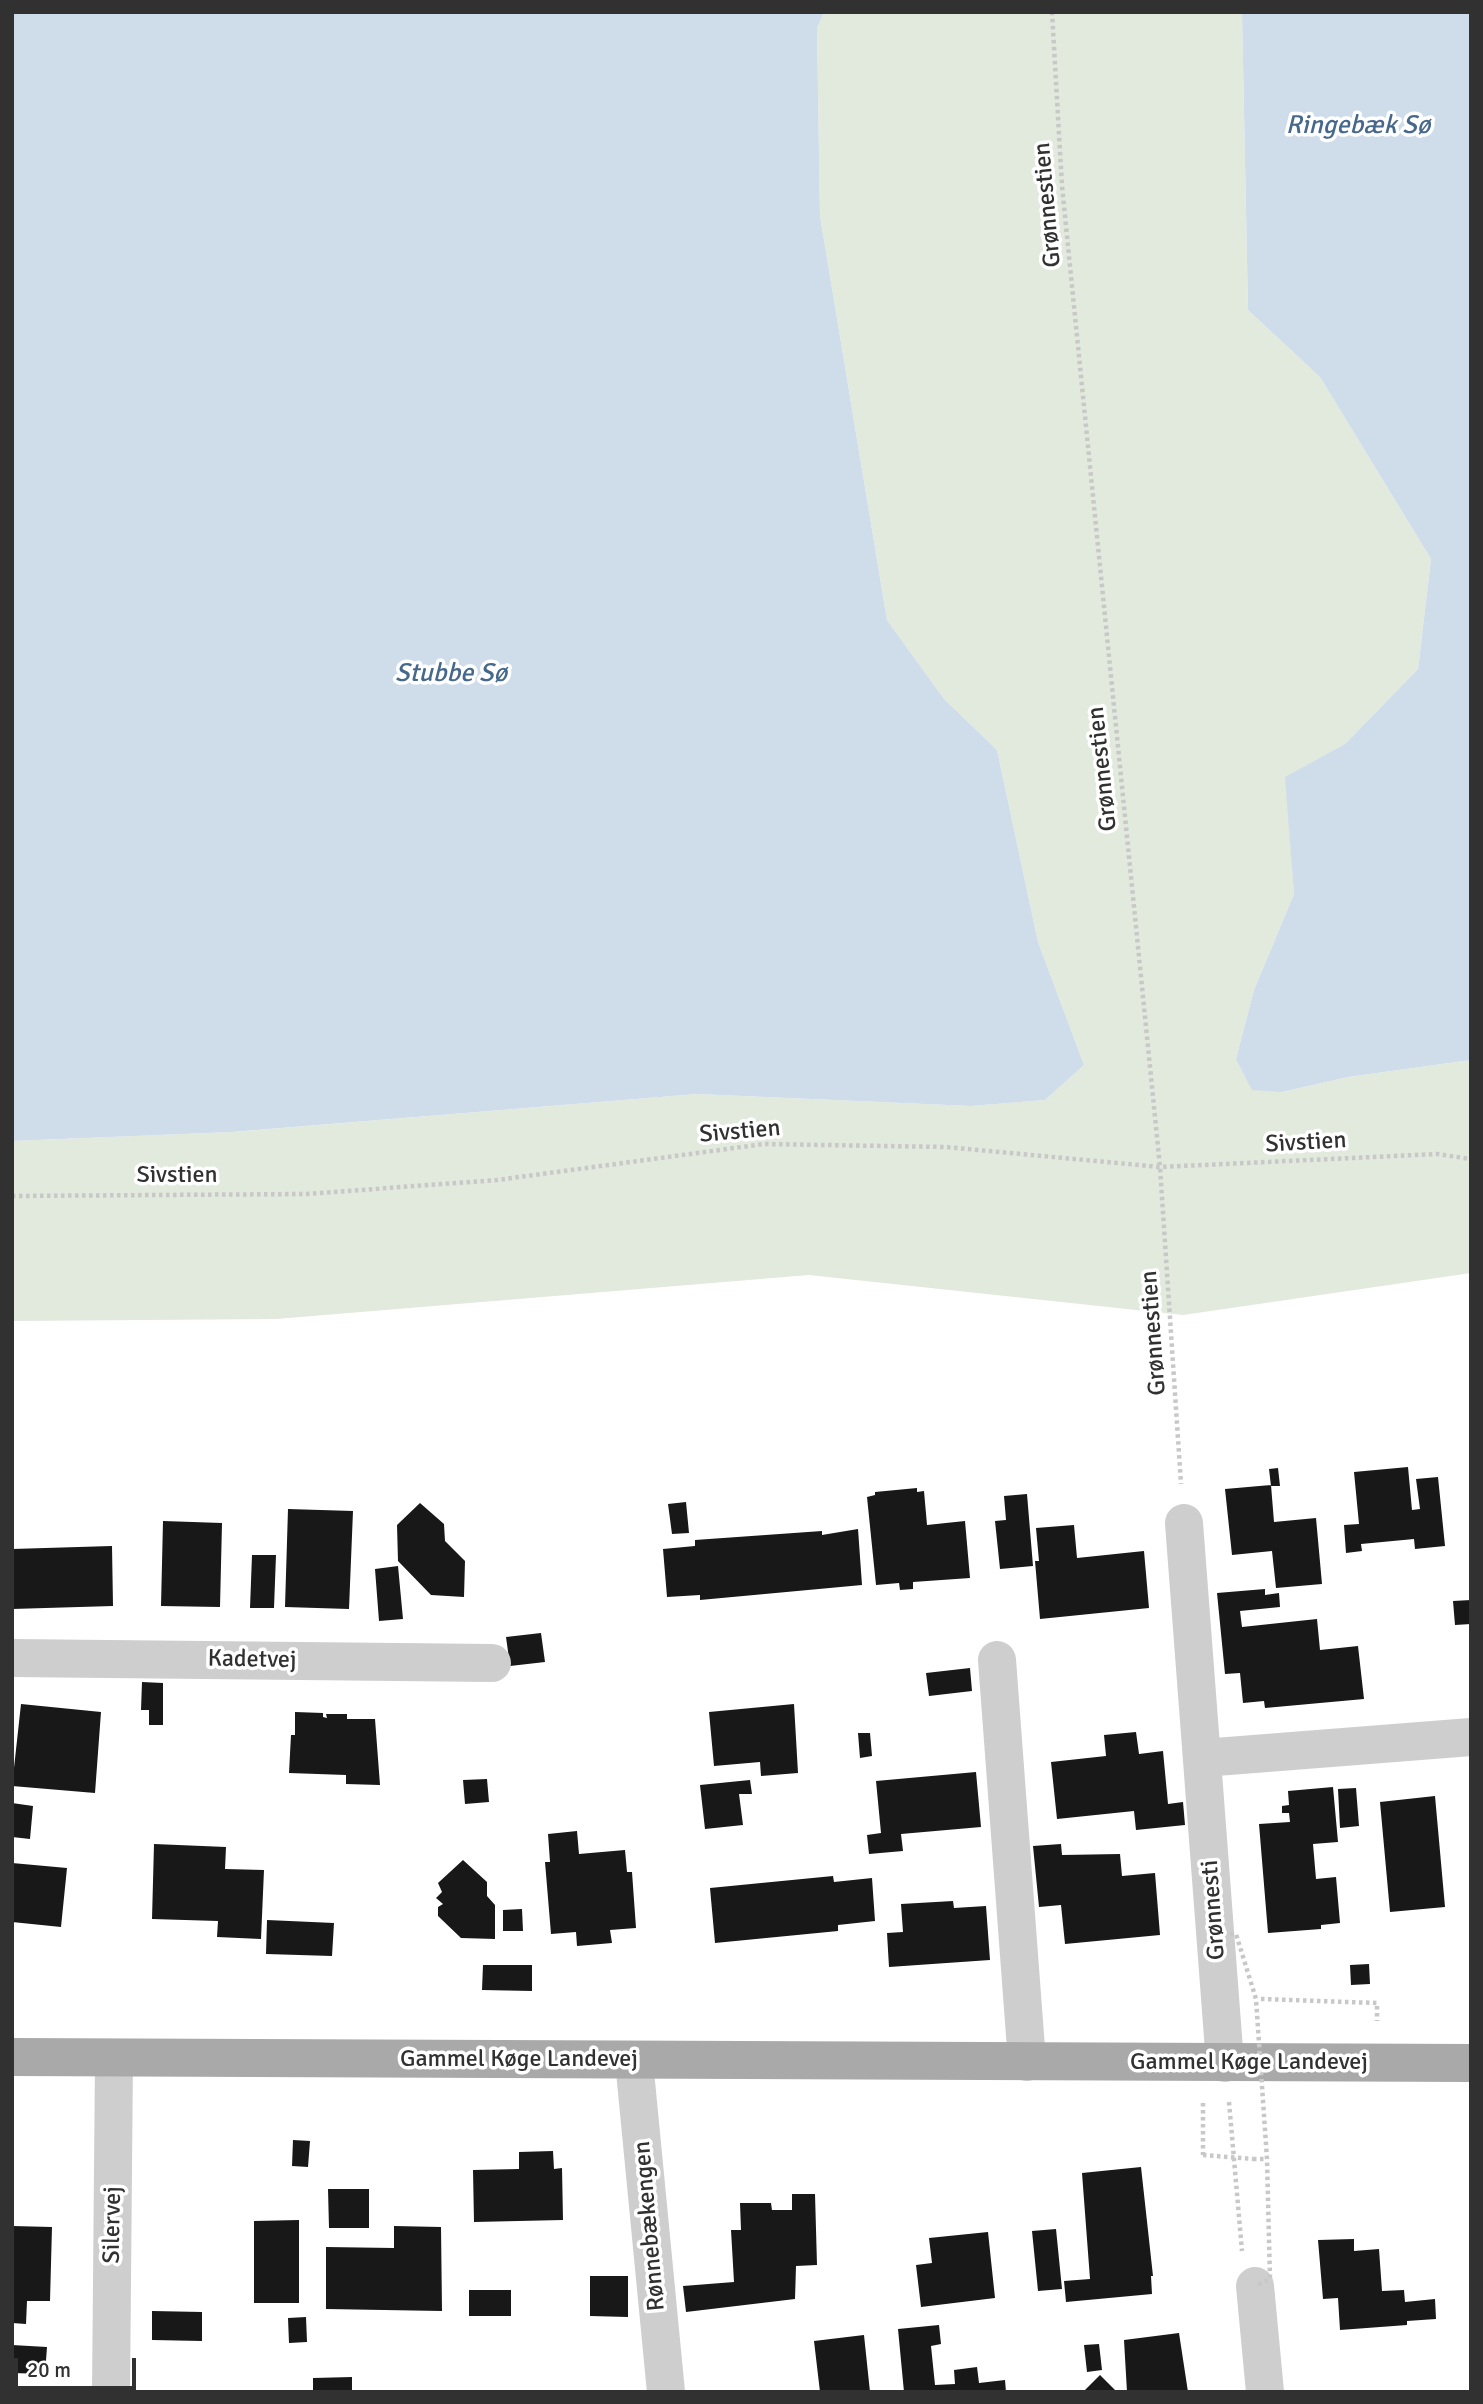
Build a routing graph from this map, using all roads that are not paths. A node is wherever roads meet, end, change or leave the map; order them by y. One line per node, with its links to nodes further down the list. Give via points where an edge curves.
1 (1184, 1523): 6 (street, Grønnesti)
2 (12, 1658): 4 (street, Kadetvej)
3 (997, 1660): 10 (street)
4 (492, 1662)
5 (1471, 1737): 6 (street)
6 (1203, 1758): 11 (street, Grønnesti, via 1216,1934)
7 (12, 2057): 8 (main road, Gammel Køge Landevej)
8 (114, 2058): 9 (main road, Gammel Køge Landevej); 14 (street, Silervej)
9 (634, 2061): 10 (main road, Gammel Køge Landevej); 15 (street, Rønnebækengen)
10 (1027, 2062): 11 (main road, Gammel Køge Landevej)
11 (1214, 2063): 12 (main road, Gammel Køge Landevej)
12 (1471, 2063)
13 (1249, 2275): 16 (street)
14 (111, 2392)
15 (666, 2392)
16 (1265, 2392)

